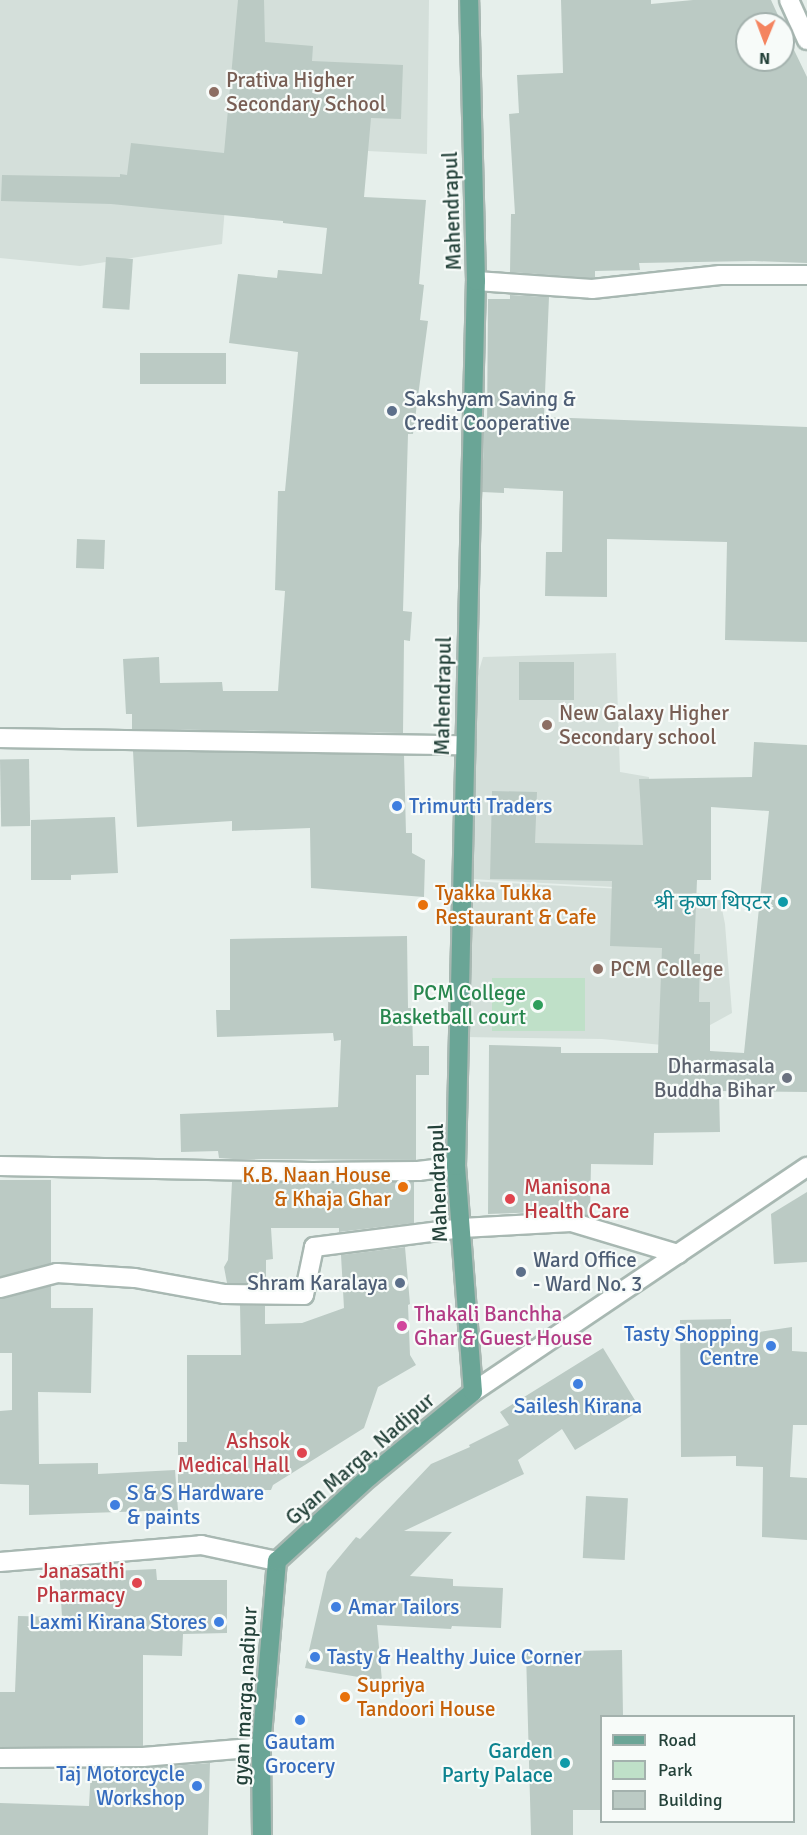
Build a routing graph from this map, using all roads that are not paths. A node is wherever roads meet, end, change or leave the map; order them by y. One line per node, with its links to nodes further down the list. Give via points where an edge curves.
1 (469, 0): 5 (main road, Mahendrapul)
2 (789, 0): 3 (street)
3 (807, 40)
4 (807, 275): 5 (street, via 720,275 592,289)
5 (476, 281): 7 (main road, Mahendrapul)
6 (0, 738): 7 (street)
7 (465, 745): 9 (main road, Mahendrapul)
8 (0, 1166): 9 (street, via 312,1172 418,1171)
9 (456, 1166): 11 (main road, Mahendrapul)
10 (807, 1167): 12 (street)
11 (462, 1228): 12 (street, via 571,1222); 13 (street, via 314,1247 304,1295 224,1294 135,1278 57,1273); 14 (main road, Mahendrapul)
12 (678, 1254): 14 (street)
13 (0, 1288)
14 (473, 1392): 15 (main road, Gyan Marga, Nadipur, via 369,1477)
15 (277, 1561): 16 (street, via 201,1545); 17 (main road, gyan marga,nadipur)
16 (0, 1562)
17 (261, 1747): 18 (street, via 143,1757); 19 (main road, gyan marga,nadipur)
18 (0, 1758)
19 (262, 1835)

